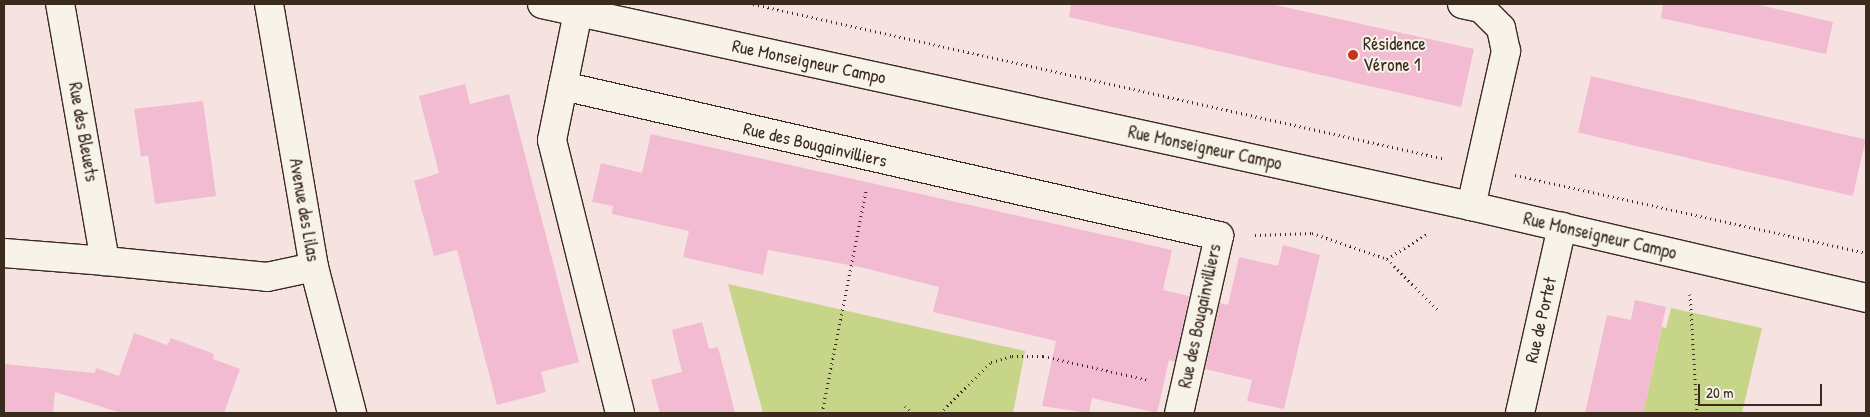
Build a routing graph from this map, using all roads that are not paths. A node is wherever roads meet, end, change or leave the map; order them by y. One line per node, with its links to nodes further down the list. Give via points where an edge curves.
1 (60, 4): 11 (street, Rue des Bleuets)
2 (269, 4): 12 (street, Avenue des Lilas)
3 (542, 4): 5 (street, Rue Monseigneur Campo)
4 (1462, 4): 8 (street, via 1482,8 1501,28 1506,51)
5 (578, 12): 6 (street, Rue Monseigneur Campo); 7 (street)
6 (615, 12): 8 (street, Rue Monseigneur Campo)
7 (563, 86): 14 (street, Rue des Bougainvilliers, via 1219,236); 16 (street, via 552,140)
8 (1471, 206): 9 (street, Rue Monseigneur Campo)
9 (1562, 227): 13 (street, Rue Monseigneur Campo); 17 (street, Rue de Portet)
10 (4, 253): 11 (street)
11 (105, 260): 12 (street, via 267,277)
12 (314, 267): 15 (street, Avenue des Lilas)
13 (1866, 298)
14 (1181, 401)
15 (352, 413)
16 (620, 413)
17 (1520, 413)

